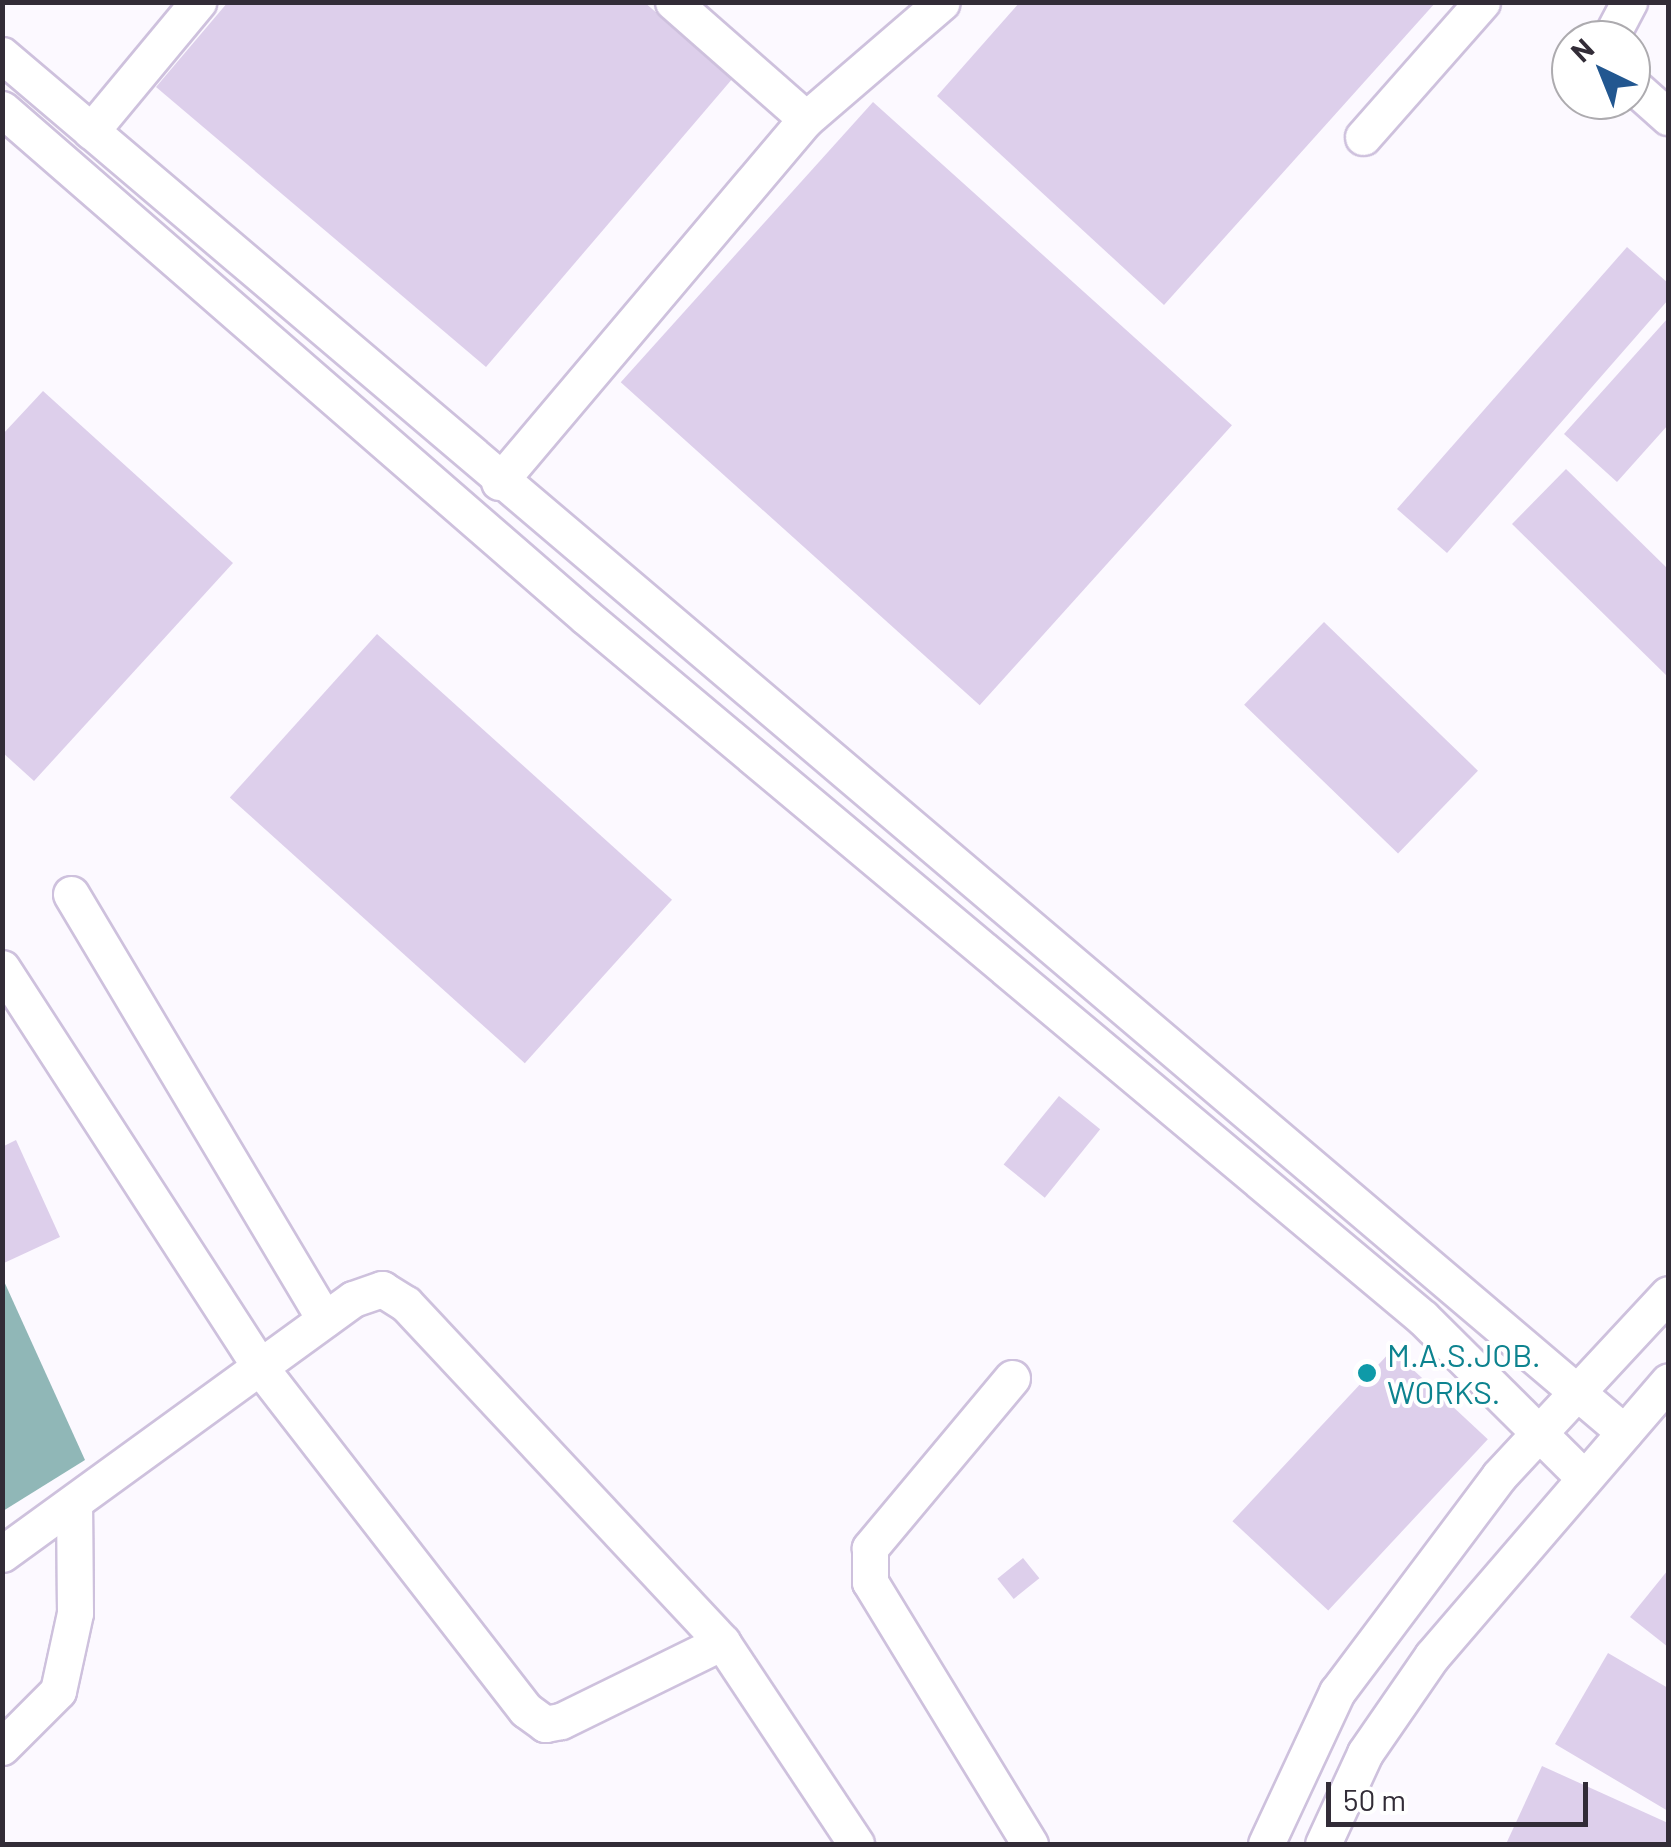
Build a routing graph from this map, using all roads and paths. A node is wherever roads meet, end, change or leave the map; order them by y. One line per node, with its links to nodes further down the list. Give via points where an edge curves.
1 (198, 2): 8 (street)
2 (673, 2): 7 (street)
3 (942, 2): 7 (street)
4 (1482, 2): 9 (street)
5 (2, 55): 8 (street)
6 (2, 109): 19 (street, via 570,603 1304,1214)
7 (806, 120): 10 (street)
8 (91, 131): 10 (street)
9 (1364, 137)
10 (499, 482): 18 (street)
11 (71, 894): 14 (street)
12 (2, 968): 15 (street)
13 (1668, 1294): 18 (street)
14 (324, 1320): 15 (street); 24 (street, via 382,1288 406,1304)
15 (259, 1366): 22 (street); 24 (street, via 545,1724)
16 (1012, 1378): 27 (street, via 870,1548 870,1582)
17 (1668, 1382): 20 (street)
18 (1579, 1392): 19 (street); 20 (street)
19 (1539, 1432): 21 (street); 28 (street, via 1337,1692)
20 (1624, 1432): 21 (street)
21 (1582, 1476): 29 (street, via 1432,1656 1365,1753)
22 (74, 1506): 23 (street); 25 (street, via 75,1614 58,1691)
23 (6, 1541)
24 (722, 1642): 26 (street)
25 (2, 1747)
26 (856, 1844)
27 (1030, 1844)
28 (1266, 1844)
29 (1322, 1844)

